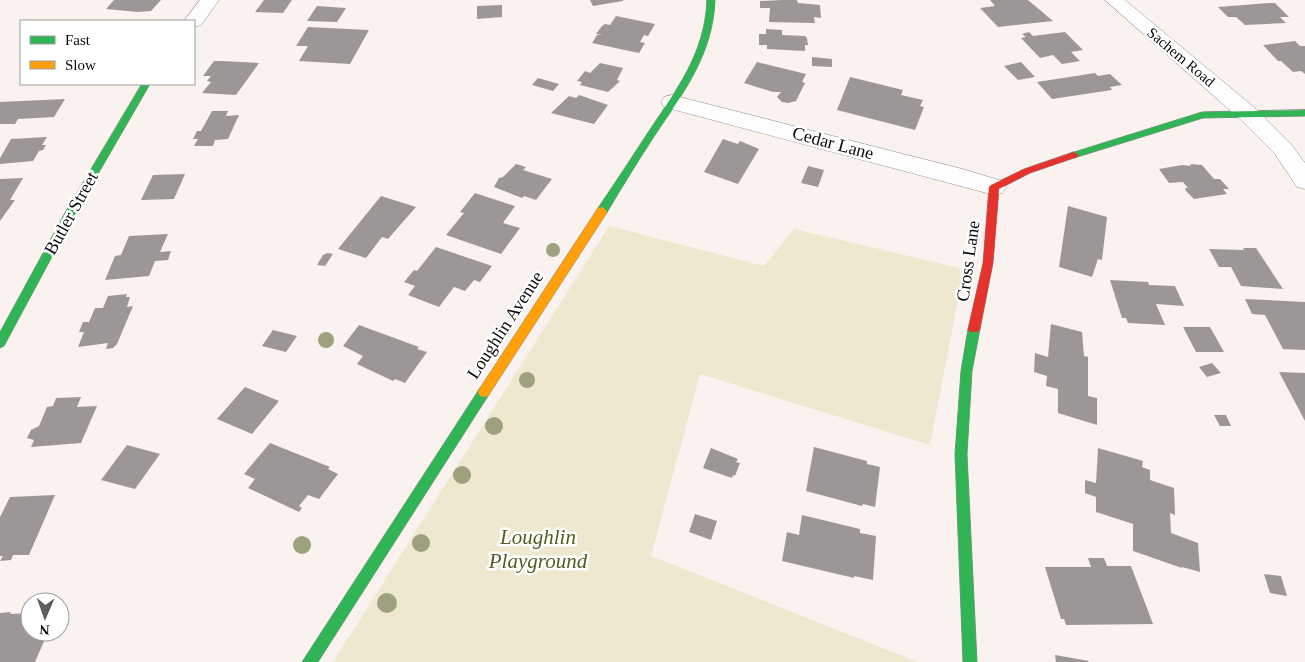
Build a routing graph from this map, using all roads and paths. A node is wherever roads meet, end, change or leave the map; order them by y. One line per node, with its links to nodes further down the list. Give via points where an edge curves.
1 (210, 0): 4 (street)
2 (711, 0): 6 (street, Loughlin Avenue, via 706,41)
3 (1114, 0): 8 (street, Sachem Road)
4 (195, 20)
5 (145, 85): 11 (street, Butler Street, via 71,211)
6 (672, 102): 10 (street, Cedar Lane); 12 (street, Loughlin Avenue)
7 (1305, 113): 8 (street)
8 (1248, 114): 9 (street, Sachem Road, via 1283,148); 10 (street, via 1202,115 1148,130 1027,171)
9 (1305, 181)
10 (994, 187): 13 (street, Cross Lane, via 986,272 962,395 959,448)
11 (0, 343)
12 (309, 662)
13 (970, 662)

